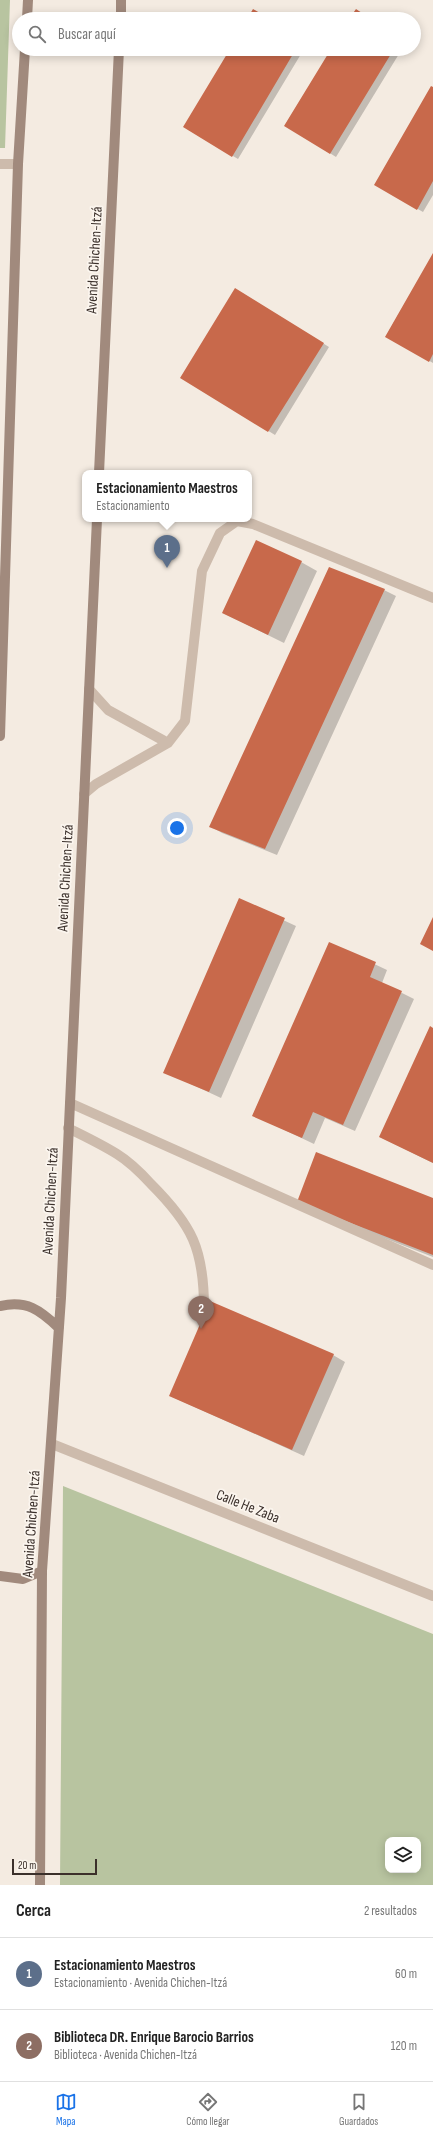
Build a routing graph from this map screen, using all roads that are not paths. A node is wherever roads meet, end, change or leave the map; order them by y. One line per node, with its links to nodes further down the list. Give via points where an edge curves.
1 (28, 0): 3 (main road)
2 (122, 0): 4 (main road)
3 (27, 12)
4 (121, 12)
5 (25, 56): 8 (main road)
6 (119, 56): 9 (main road, Avenida Chichen-Itzá)
7 (0, 164): 8 (street)
8 (18, 164): 15 (main road)
9 (99, 470)
10 (97, 522): 14 (main road, Avenida Chichen-Itzá)
11 (236, 522): 16 (street, via 220,533 202,571 186,721)
12 (242, 522): 13 (street, via 253,524)
13 (433, 598)
14 (89, 689): 16 (street, via 108,710); 17 (main road, Avenida Chichen-Itzá)
15 (0, 736)
16 (168, 743): 17 (street, via 96,784)
17 (84, 794): 18 (main road, Avenida Chichen-Itzá)
18 (70, 1103): 19 (main road, Avenida Chichen-Itzá); 20 (street)
19 (68, 1128): 22 (street, via 118,1154 172,1205 191,1232 198,1253 204,1286); 23 (main road, Avenida Chichen-Itzá)
20 (433, 1265)
21 (0, 1306): 23 (main road, via 24,1303 43,1313)
22 (204, 1308)
23 (59, 1328): 24 (main road, Avenida Chichen-Itzá)
24 (52, 1444): 25 (main road, Avenida Chichen-Itzá); 27 (street, Calle He Zaba)
25 (42, 1571): 26 (main road, via 24,1579); 28 (main road, Avenida Chichen-Itzá)
26 (0, 1576)
27 (433, 1596)
28 (40, 1885)

